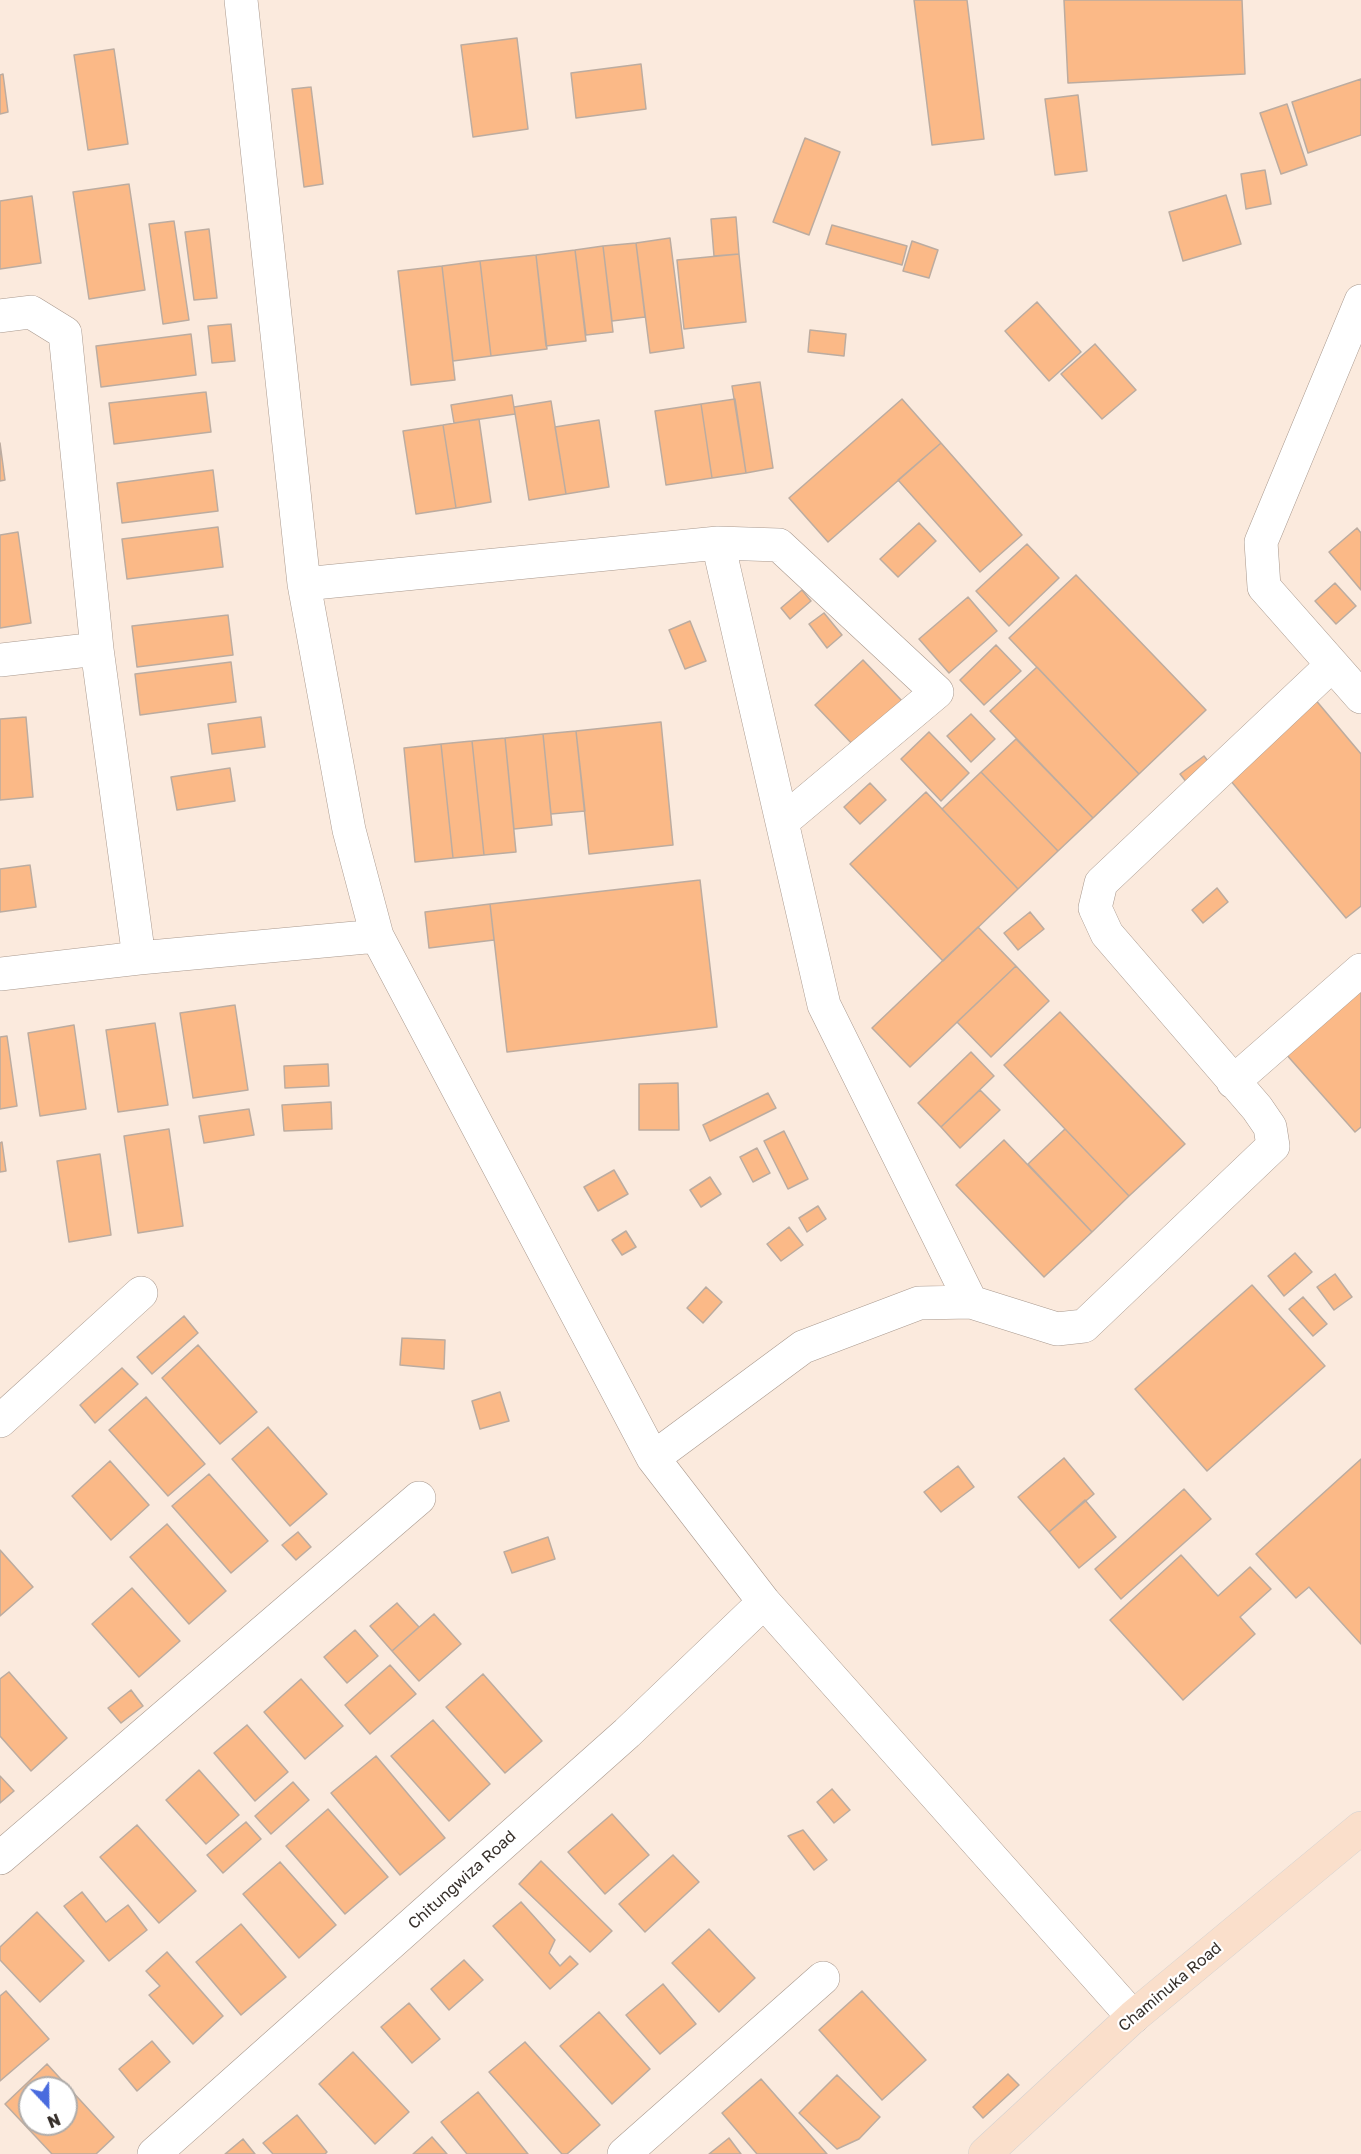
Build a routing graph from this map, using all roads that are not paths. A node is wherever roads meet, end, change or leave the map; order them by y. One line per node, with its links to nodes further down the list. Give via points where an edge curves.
1 (241, 0): 5 (street)
2 (1361, 301): 8 (street, via 1261,542 1264,587)
3 (0, 316): 6 (street, via 31,312 65,333)
4 (718, 543): 5 (street); 10 (street); 10 (street, via 779,545 937,692)
5 (304, 584): 11 (street, via 349,830)
6 (97, 649): 7 (street); 12 (street)
7 (0, 660)
8 (1332, 665): 9 (street); 15 (street, via 1101,883 1095,908 1107,934)
9 (1361, 697)
10 (782, 822): 17 (street, via 824,1005)
11 (377, 936): 12 (street); 19 (street)
12 (139, 958): 14 (street)
13 (1361, 970): 15 (street)
14 (0, 974)
15 (1233, 1082): 17 (street, via 1270,1128 1273,1146 1084,1326 1057,1329)
16 (141, 1293): 18 (street)
17 (971, 1302): 19 (street, via 919,1303 803,1347)
18 (0, 1421)
19 (653, 1458): 21 (street)
20 (419, 1498): 23 (street)
21 (764, 1602): 25 (street); 26 (street, Chitungwiza Road, via 627,1733)
22 (1361, 1828): 25 (main road, Chaminuka Road)
23 (0, 1858)
24 (824, 1978): 27 (street)
25 (1133, 2017): 28 (main road, Chaminuka Road)
26 (154, 2154)
27 (624, 2154)
28 (985, 2154)

